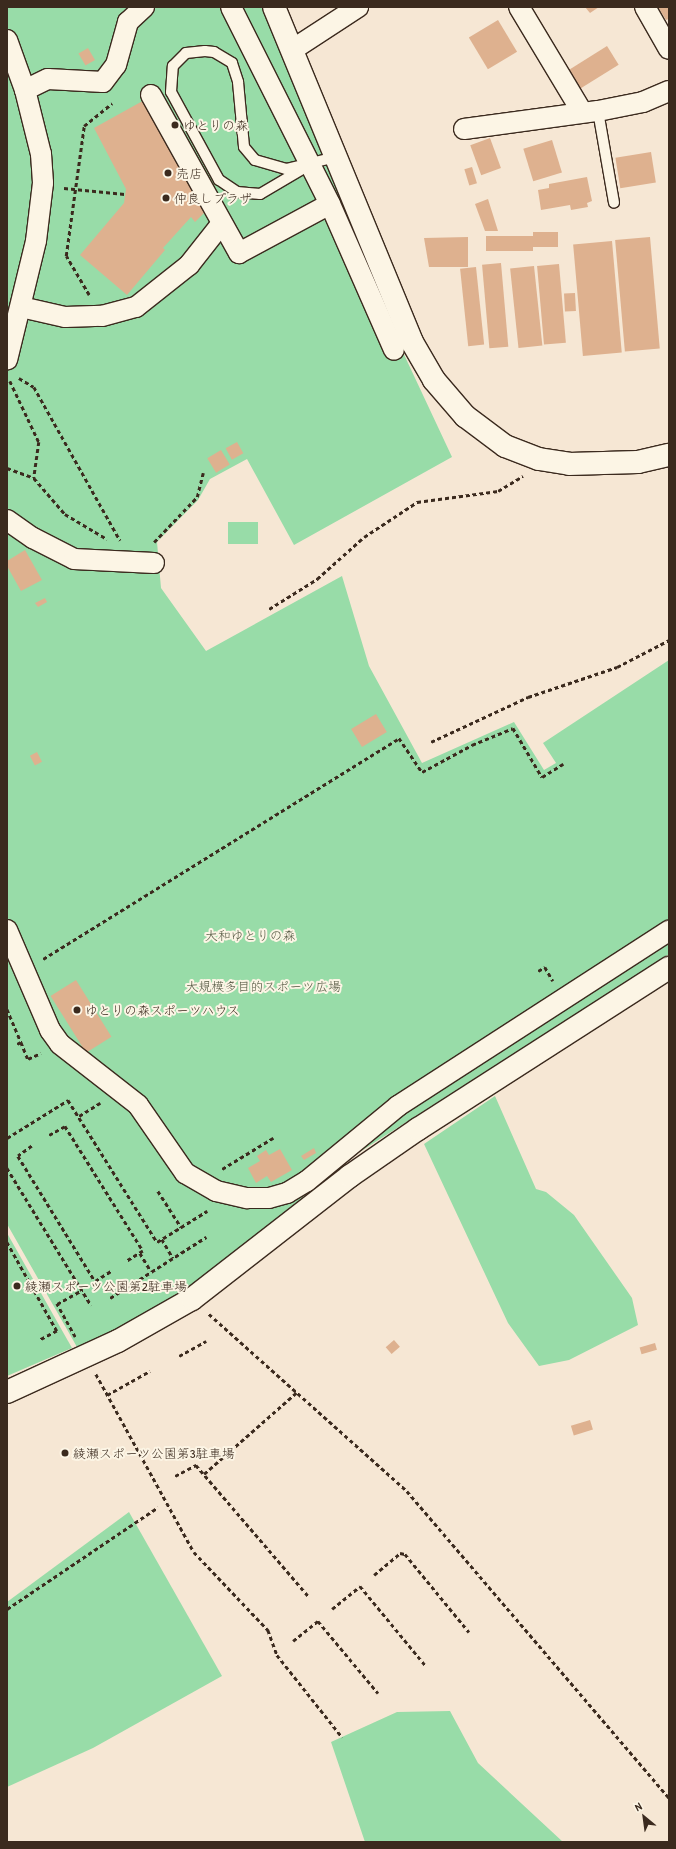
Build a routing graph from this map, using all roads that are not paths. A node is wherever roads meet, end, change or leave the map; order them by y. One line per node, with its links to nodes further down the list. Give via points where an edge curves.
1 (144, 7): 10 (street, via 128,22 116,65 103,82 48,79)
2 (231, 7): 16 (street)
3 (274, 7): 9 (street)
4 (358, 7): 9 (street)
5 (519, 7): 13 (street)
6 (645, 7): 8 (street)
7 (7, 40): 10 (street)
8 (669, 49)
9 (292, 50): 15 (street)
10 (25, 90): 20 (street, via 41,154 43,186 38,234)
11 (669, 91): 13 (street, via 643,102)
12 (151, 95): 19 (street)
13 (590, 111): 14 (street); 17 (lane)
14 (464, 129)
15 (336, 157): 16 (lane); 23 (street, via 412,342 434,380 465,416 505,446 539,460 568,464 638,462)
16 (311, 164): 16 (lane, via 260,194 237,192 219,180 171,92 173,66 186,53 204,51 214,52 232,63 238,82 244,147 255,160 286,169); 18 (street)
17 (614, 203)
18 (330, 204): 19 (street, via 239,253); 21 (street)
19 (222, 223): 20 (street, via 189,265 136,307 102,316 65,317)
20 (21, 307): 22 (street)
21 (394, 350)
22 (10, 367)
23 (669, 455)
24 (7, 520): 25 (street, via 33,538 74,559)
25 (154, 563)
26 (7, 930): 27 (street, via 50,1030 60,1044 138,1104 185,1173 216,1191 247,1198 269,1198 287,1193 307,1181 398,1106)
27 (669, 932)
28 (669, 968): 29 (street, via 418,1129 350,1176 192,1299 86,1356)
29 (7, 1392)

